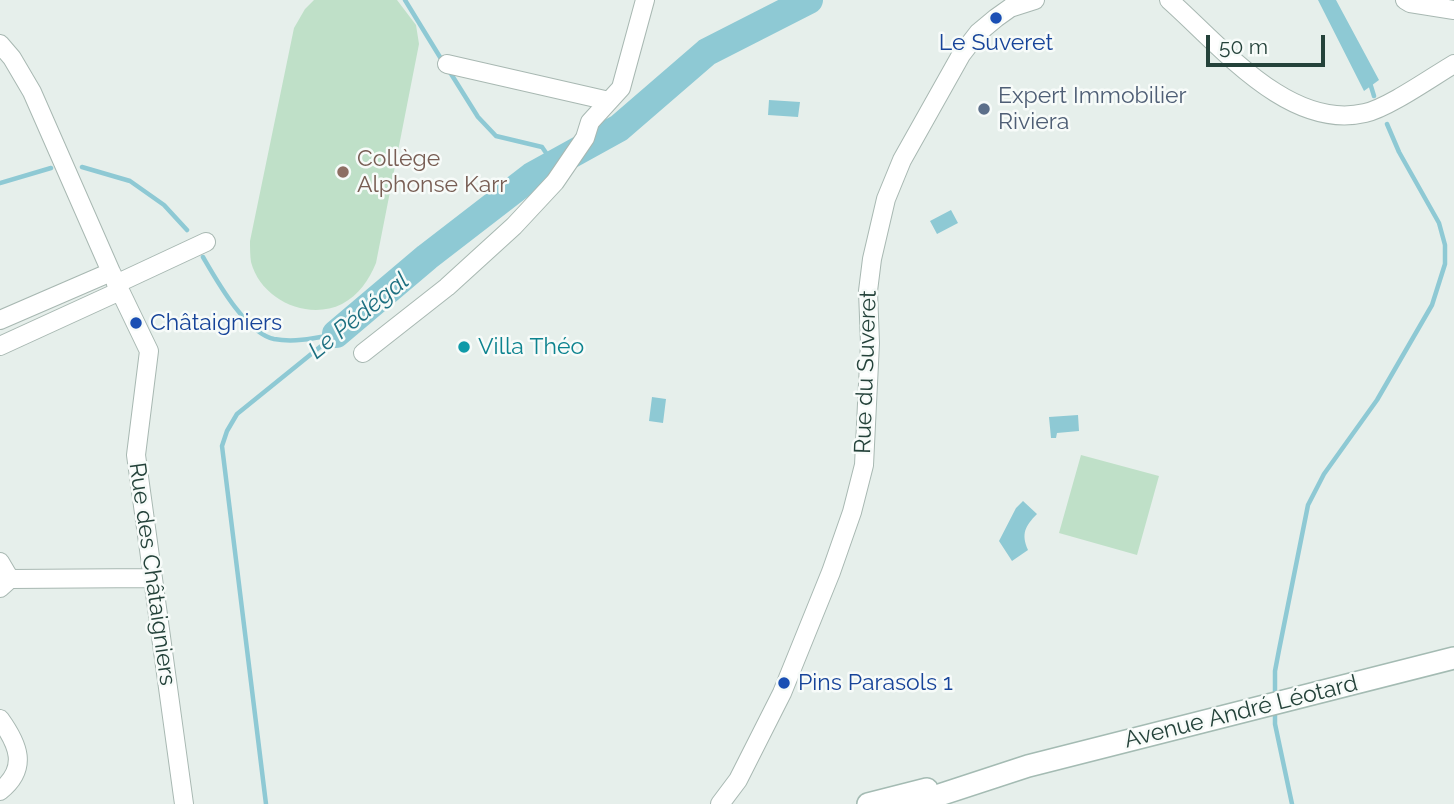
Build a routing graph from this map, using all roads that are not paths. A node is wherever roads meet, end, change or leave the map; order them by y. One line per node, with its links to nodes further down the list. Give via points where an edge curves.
1 (645, 0): 9 (street, via 621,89)
2 (1035, 0): 21 (street, Rue du Suveret, via 996,18 961,55 902,160 887,199 868,291 864,465 852,512 782,693)
3 (1169, 0): 8 (street, via 1255,79 1292,103 1320,114 1366,113)
4 (1405, 0): 5 (street)
5 (1454, 10)
6 (0, 44): 11 (street, Rue des Châtaigniers, via 32,92)
7 (447, 64): 9 (street)
8 (1454, 64)
9 (609, 101): 14 (street, via 555,182 505,234)
10 (206, 242): 11 (street)
11 (116, 282): 12 (street); 13 (street); 16 (street, Rue des Châtaigniers, via 149,351 135,455)
12 (0, 320)
13 (0, 346)
14 (363, 353)
15 (0, 562): 17 (street)
16 (152, 578): 17 (street); 23 (street, Rue des Châtaigniers)
17 (5, 583)
18 (1454, 657): 20 (main road, Avenue André Léotard)
19 (0, 719): 22 (street, via 17,745 18,769)
20 (1028, 766): 26 (main road, Avenue André Léotard, via 1008,766); 27 (main road, Avenue André Léotard)
21 (738, 780): 24 (street, Rue du Suveret); 25 (street, Rue du Suveret)
22 (0, 790)
23 (184, 804)
24 (720, 804)
25 (735, 804)
26 (868, 804)
27 (912, 804)

